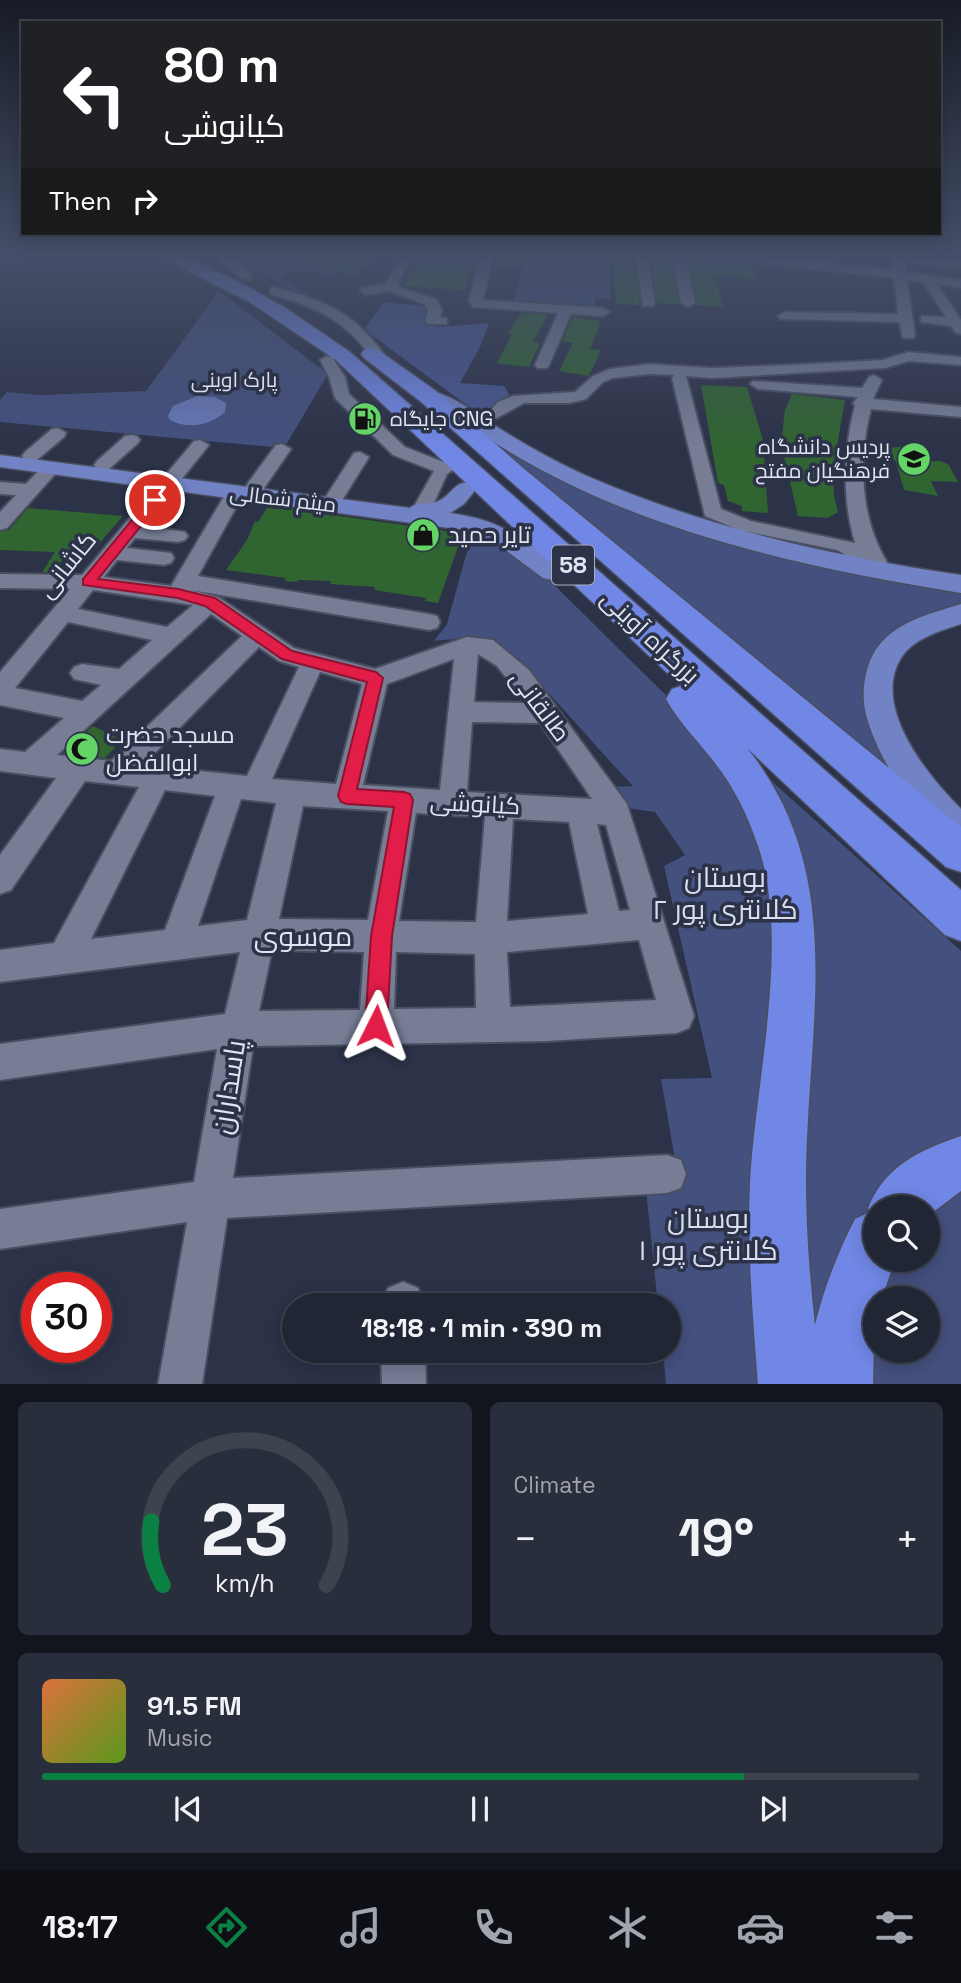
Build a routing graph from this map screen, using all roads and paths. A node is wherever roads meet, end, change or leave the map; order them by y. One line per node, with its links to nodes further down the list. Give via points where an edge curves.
1 (270, 317): 30 (highway, via 327,360)
2 (291, 317): 83 (highway, بزرگراه آوینی / 58, via 343,356)
3 (319, 317): 17 (highway, بزرگراه آوینی / 58)
4 (433, 317): 9 (street, via 432,321)
5 (563, 317): 14 (street)
6 (820, 317): 7 (street)
7 (906, 318): 11 (street)
8 (926, 318): 10 (street)
9 (442, 321)
10 (958, 326)
11 (908, 356): 12 (street); 13 (street)
12 (961, 361)
13 (885, 364): 18 (street); 20 (street, via 724,373 634,370 598,379 580,396 517,398)
14 (542, 365)
15 (680, 378): 16 (street); 18 (street); 43 (street, via 712,512 746,526 843,545 852,550)
16 (617, 383)
17 (428, 396): 43 (main road, via 446,401 511,445 607,493 736,539); 81 (highway, بزرگراه آوینی / 58)
18 (864, 398): 19 (street); 45 (street, via 855,506 862,541 880,565)
19 (961, 412)
20 (495, 414)
21 (58, 433): 28 (street)
22 (131, 440): 29 (street)
23 (200, 446): 31 (street, کاشانی)
24 (282, 449): 35 (street)
25 (0, 452): 28 (main road, میثم شمالی)
26 (360, 457): 36 (street)
27 (0, 461): 28 (main road, میثم شمالی)
28 (41, 462): 29 (main road, میثم شمالی); 31 (main road, میثم شمالی); 34 (street)
29 (103, 465): 31 (main road, میثم شمالی)
30 (442, 472): 33 (highway); 37 (street)
31 (172, 480): 35 (main road, میثم شمالی); 39 (street, کاشانی)
32 (0, 488): 34 (street)
33 (466, 488): 37 (main road, میثم شمالی, via 452,505); 44 (highway)
34 (31, 489): 38 (street)
35 (245, 490): 36 (main road, میثم شمالی); 44 (main road, میثم شمالی, via 477,524); 49 (street)
36 (334, 498): 37 (main road, میثم شمالی)
37 (422, 510)
38 (1, 522)
39 (130, 531): 40 (street); 41 (street, کاشانی)
40 (178, 536)
41 (112, 553): 42 (street); 47 (street, کاشانی)
42 (164, 558)
43 (862, 568): 45 (main road)
44 (552, 572): 63 (highway)
45 (902, 575): 48 (main road)
46 (0, 580): 47 (street)
47 (88, 582): 49 (street); 51 (street, کاشانی)
48 (961, 584)
49 (182, 587): 50 (street); 53 (street)
50 (210, 602): 54 (street); 55 (street)
51 (62, 613): 55 (street); 61 (street, کاشانی)
52 (961, 614): 80 (main road, via 933,620 897,642 879,675 878,700 897,754 916,783)
53 (429, 622)
54 (257, 635): 57 (street, via 287,655); 70 (street)
55 (171, 636): 60 (street)
56 (467, 646): 59 (street); 65 (street); 66 (street, طالقانی, via 485,646 505,660)
57 (313, 662): 59 (street); 72 (street)
58 (82, 673): 60 (street)
59 (376, 678): 74 (street)
60 (122, 679): 64 (street)
61 (0, 689)
62 (0, 695): 64 (street)
63 (684, 699): 87 (highway, via 727,732 882,878); 106 (highway, via 764,806 792,908 794,972 778,1183)
64 (85, 712): 68 (street)
65 (461, 712): 66 (street); 76 (street)
66 (547, 713): 79 (street, طالقانی)
67 (0, 760): 68 (street, کیانوشی)
68 (30, 763): 69 (street, کیانوشی)
69 (78, 769): 70 (street, کیانوشی); 82 (street)
70 (117, 773): 71 (street, کیانوشی)
71 (158, 778): 72 (street, کیانوشی); 91 (street)
72 (243, 788): 73 (street, کیانوشی); 90 (street)
73 (292, 793): 74 (street, کیانوشی); 86 (street, پاسداران)
74 (347, 796): 75 (street, کیانوشی)
75 (404, 800): 76 (street, کیانوشی); 88 (street)
76 (452, 803): 77 (street, کیانوشی)
77 (500, 806): 78 (street, کیانوشی); 89 (street)
78 (579, 810): 79 (street, کیانوشی); 85 (street)
79 (617, 813): 84 (street, طالقانی)
80 (961, 832)
81 (961, 853)
82 (0, 880)
83 (961, 919)
84 (649, 924): 85 (street, موسوی); 93 (street, طالقانی, via 677,1016)
85 (607, 928): 89 (street, موسوی)
86 (258, 934): 88 (street, موسوی); 90 (street, موسوی); 95 (street, پاسداران)
87 (961, 934)
88 (381, 936): 89 (street, موسوی); 94 (street)
89 (490, 938): 93 (street)
90 (176, 944): 91 (street, موسوی)
91 (64, 958): 92 (street, موسوی)
92 (0, 966)
93 (494, 1023): 94 (street)
94 (376, 1026): 95 (street)
95 (238, 1028): 96 (street); 100 (street, پاسداران)
96 (0, 1062)
97 (961, 1163): 99 (highway, via 949,1166)
98 (667, 1174): 100 (street)
99 (908, 1195)
100 (209, 1199): 101 (street); 104 (street, پاسداران)
101 (0, 1229)
102 (863, 1263): 107 (highway, via 849,1312)
103 (403, 1363): 105 (street)
104 (180, 1384)
105 (404, 1384)
106 (790, 1384)
107 (841, 1384)

